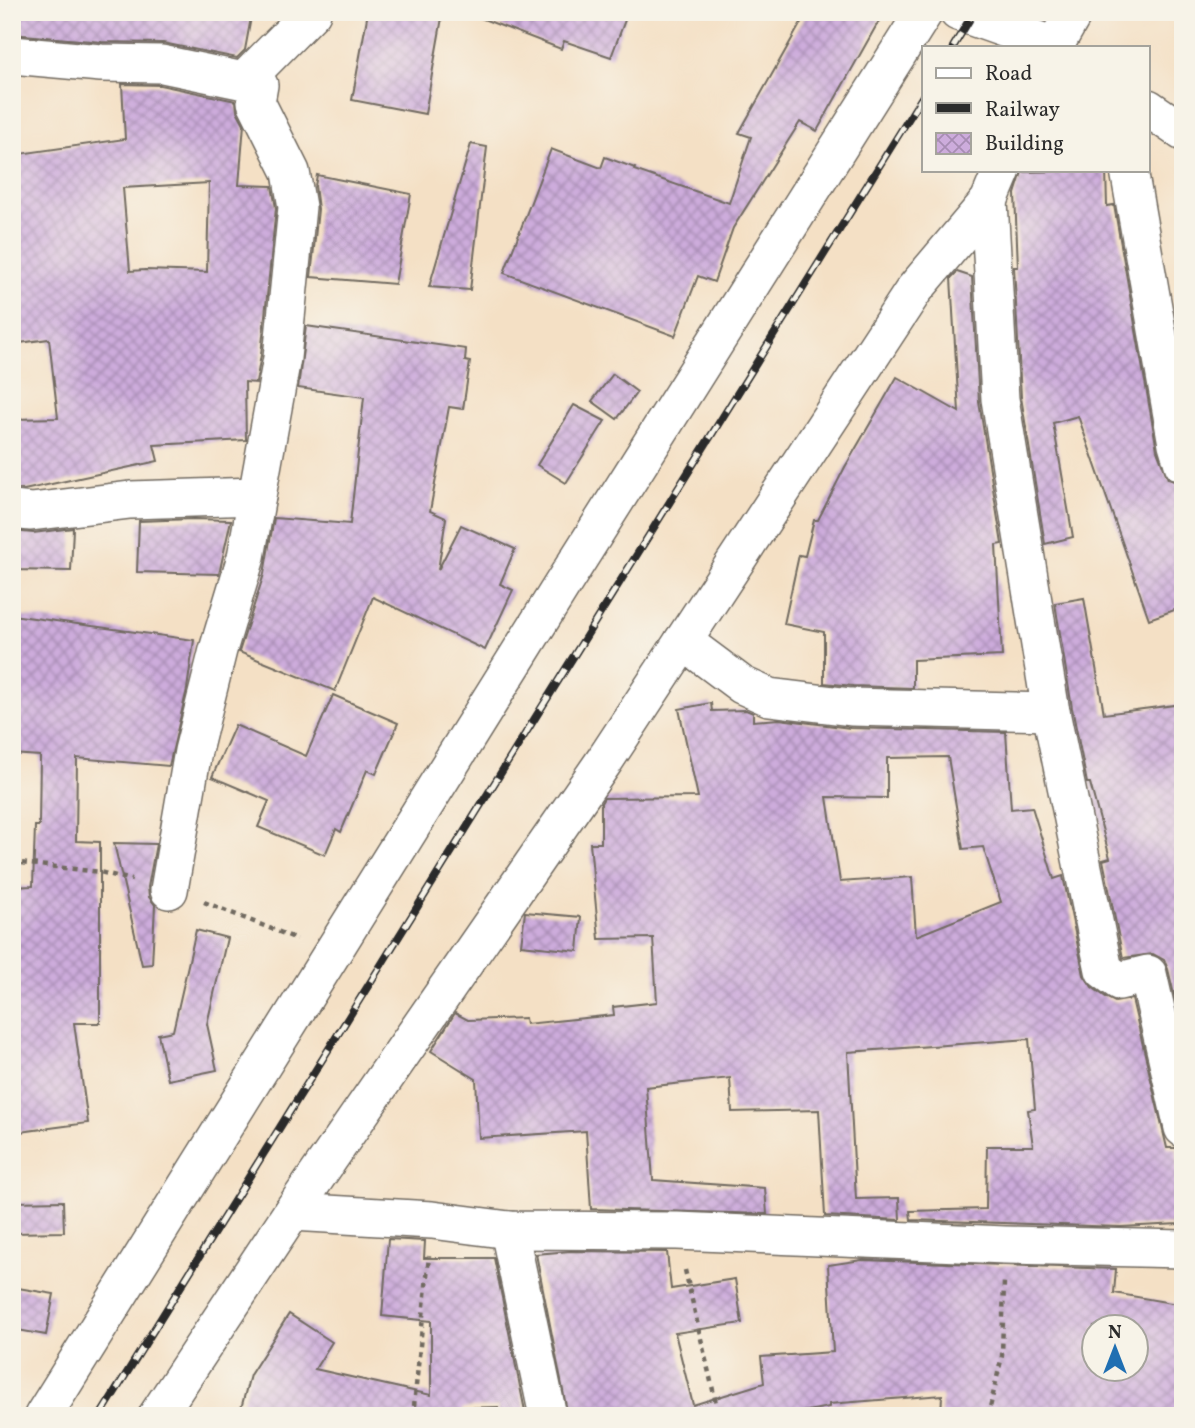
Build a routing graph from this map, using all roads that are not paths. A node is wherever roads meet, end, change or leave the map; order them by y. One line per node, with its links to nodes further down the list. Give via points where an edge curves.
1 (312, 12): 8 (street)
2 (924, 12): 23 (street)
3 (958, 12): 5 (street)
4 (1074, 12): 6 (street)
5 (1052, 46)
6 (1056, 46)
7 (12, 55): 8 (street, via 162,64)
8 (244, 81): 14 (street, via 259,85 256,102 291,172 297,207 282,358)
9 (1150, 109): 10 (street)
10 (1183, 132)
11 (1129, 172): 13 (street)
12 (995, 185): 16 (street, via 914,290); 17 (street, via 1000,399)
13 (1183, 464)
14 (257, 496): 15 (street); 18 (street, via 246,557 194,751)
15 (12, 510)
16 (683, 641): 17 (street, via 742,685 769,697 851,707); 20 (street)
17 (1051, 712): 19 (street, via 1104,970 1119,981 1148,974)
18 (169, 890)
19 (1183, 1128)
20 (292, 1212): 21 (street, via 432,1220); 24 (street)
21 (509, 1230): 22 (street, via 677,1231); 25 (street)
22 (1183, 1249)
23 (43, 1416)
24 (157, 1416)
25 (548, 1416)

